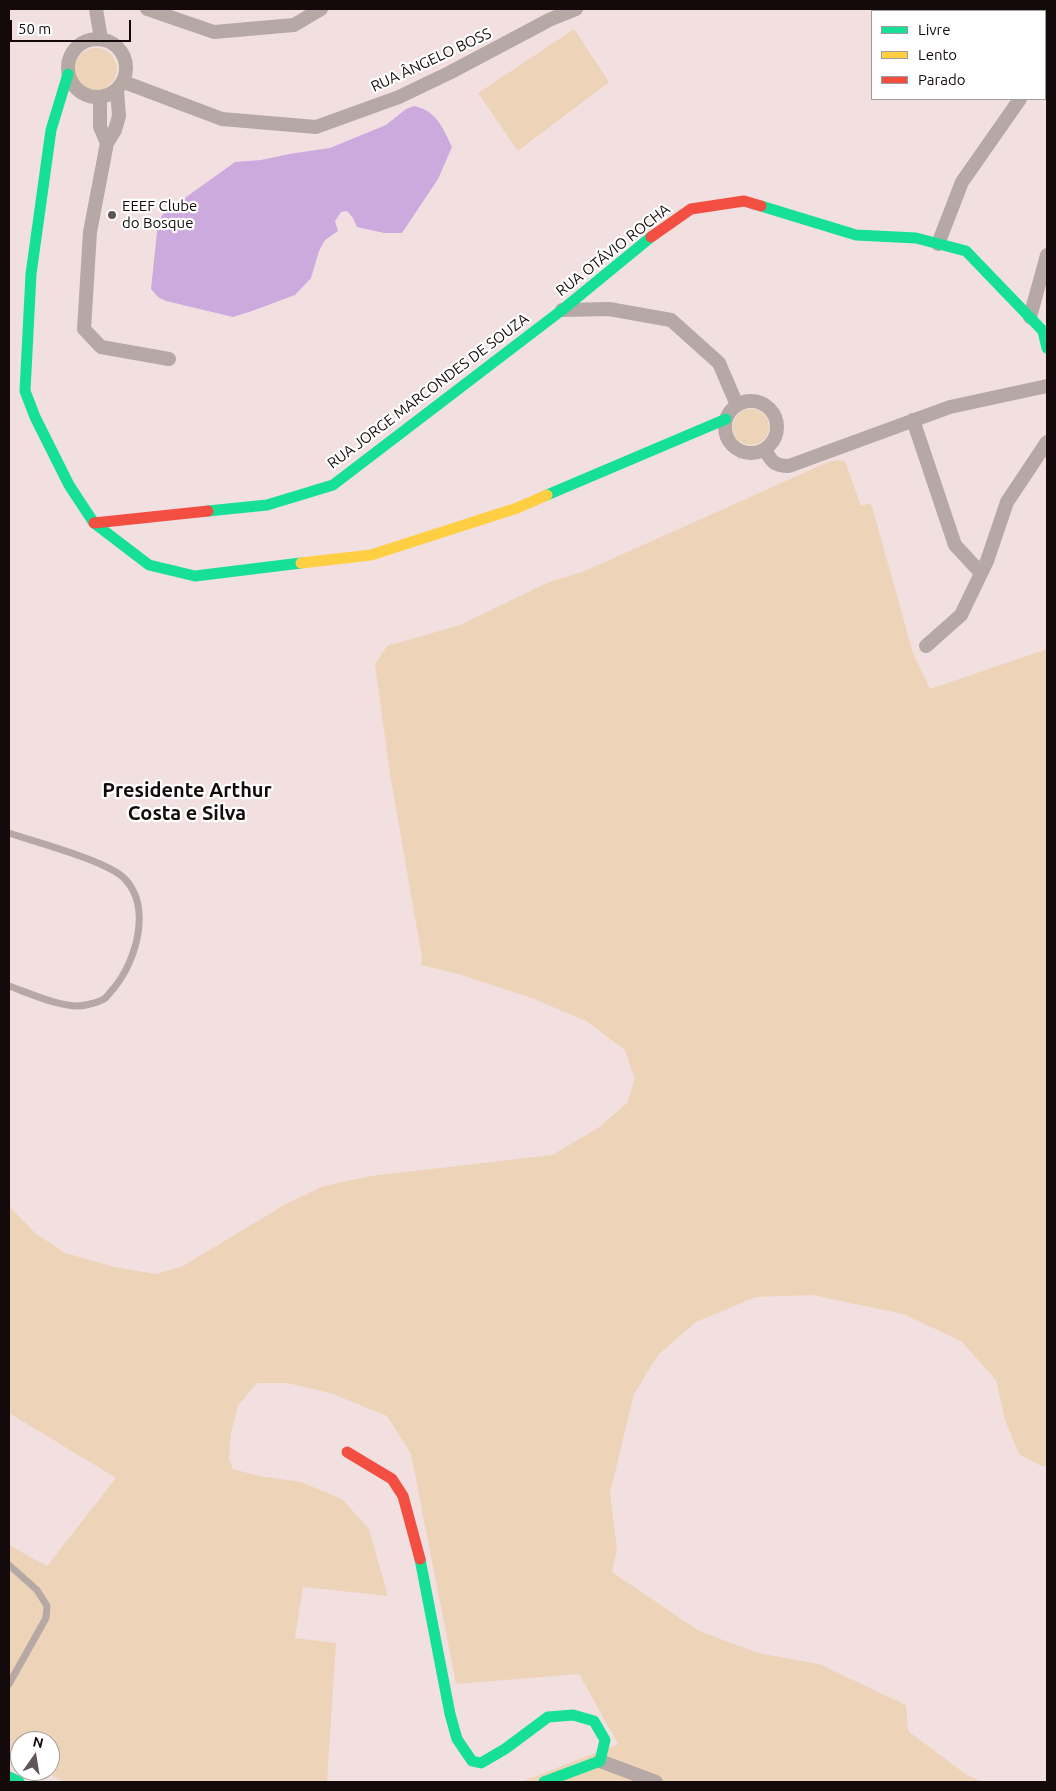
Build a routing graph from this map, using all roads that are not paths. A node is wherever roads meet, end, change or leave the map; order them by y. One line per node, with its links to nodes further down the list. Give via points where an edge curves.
1 (96, 9): 5 (street)
2 (147, 9): 3 (street, via 214,32 294,25)
3 (321, 9)
4 (576, 9): 7 (street, RUA ÂNGELO BOSS, via 399,97 316,127 222,119)
5 (100, 39): 6 (street, via 91,39 74,50); 7 (street, via 110,41 124,55 127,74)
6 (68, 74): 8 (street, via 81,93); 23 (main road, via 51,130 31,274 26,391 68,485)
7 (120, 86): 8 (street, via 110,95); 10 (street, via 119,116)
8 (100, 98): 10 (street, via 100,127)
9 (1019, 100): 11 (street, via 962,182)
10 (107, 144): 16 (street, via 90,232 84,329 101,347)
11 (938, 244): 13 (main road, RUA OTÁVIO ROCHA, via 916,238 856,235 744,201 691,209 638,246); 14 (main road, RUA OTÁVIO ROCHA, via 966,251)
12 (1047, 255): 14 (street)
13 (562, 310): 18 (street, via 609,309 671,320 719,363); 23 (main road, RUA JORGE MARCONDES DE SOUZA, via 333,485 267,505)
14 (1030, 317): 15 (main road, RUA OTÁVIO ROCHA, via 1043,331)
15 (1047, 348)
16 (169, 359)
17 (1047, 386): 20 (street, via 950,407)
18 (737, 405): 19 (street); 22 (street, via 754,401 771,410 777,433)
19 (726, 419): 22 (street, via 725,434 736,450 746,453); 23 (main road, via 517,508 370,555 195,576 149,565)
20 (913, 420): 22 (street, via 789,466 773,462); 24 (street, via 955,545)
21 (1047, 442): 24 (street, via 1008,502)
22 (765, 450)
23 (94, 523)
24 (981, 573): 25 (street, via 961,615)
25 (926, 646)
26 (9, 833): 27 (lane, via 106,866 123,877 132,888 139,908 132,957 124,974 104,999 83,1006 66,1005)
27 (9, 986)
28 (347, 1452): 31 (main road, via 392,1479 403,1496 423,1570 450,1714 457,1739 472,1761 481,1763 548,1717 573,1714 594,1721 606,1740)
29 (9, 1565): 30 (lane, via 37,1590 47,1606 46,1618)
30 (9, 1684)
31 (600, 1761): 34 (main road); 35 (street)
32 (9, 1777): 33 (main road)
33 (20, 1782)
34 (544, 1782)
35 (656, 1782)

